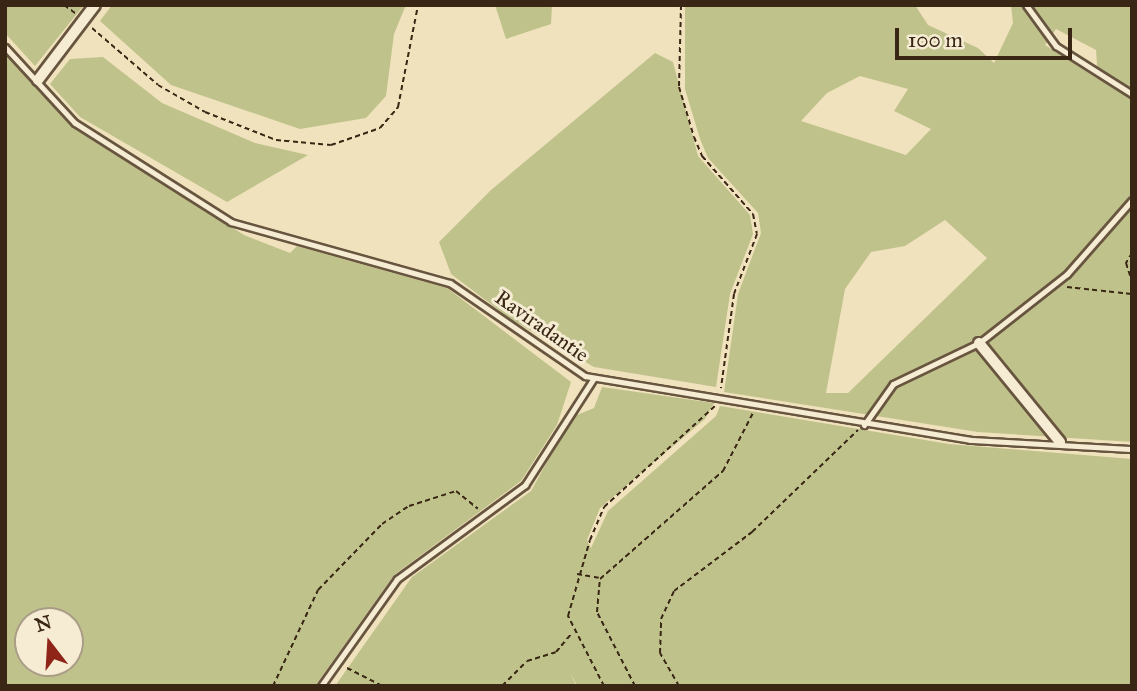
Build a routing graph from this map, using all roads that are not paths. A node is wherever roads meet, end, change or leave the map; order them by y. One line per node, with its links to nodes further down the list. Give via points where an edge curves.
1 (95, 5): 4 (street)
2 (1026, 5): 5 (lane, via 1056,46)
3 (5, 47): 4 (lane, Raviradantie)
4 (38, 80): 8 (lane, Raviradantie, via 75,123 231,222 450,283)
5 (1132, 94)
6 (1132, 200): 7 (lane, via 1052,286)
7 (979, 343): 9 (lane, via 893,384); 10 (street)
8 (594, 378): 9 (lane, Raviradantie); 12 (lane, via 543,463 482,517 397,579 338,654)
9 (864, 425): 10 (lane, Raviradantie, via 970,440)
10 (1060, 442): 11 (lane, Raviradantie)
11 (1132, 449)
12 (321, 686)

